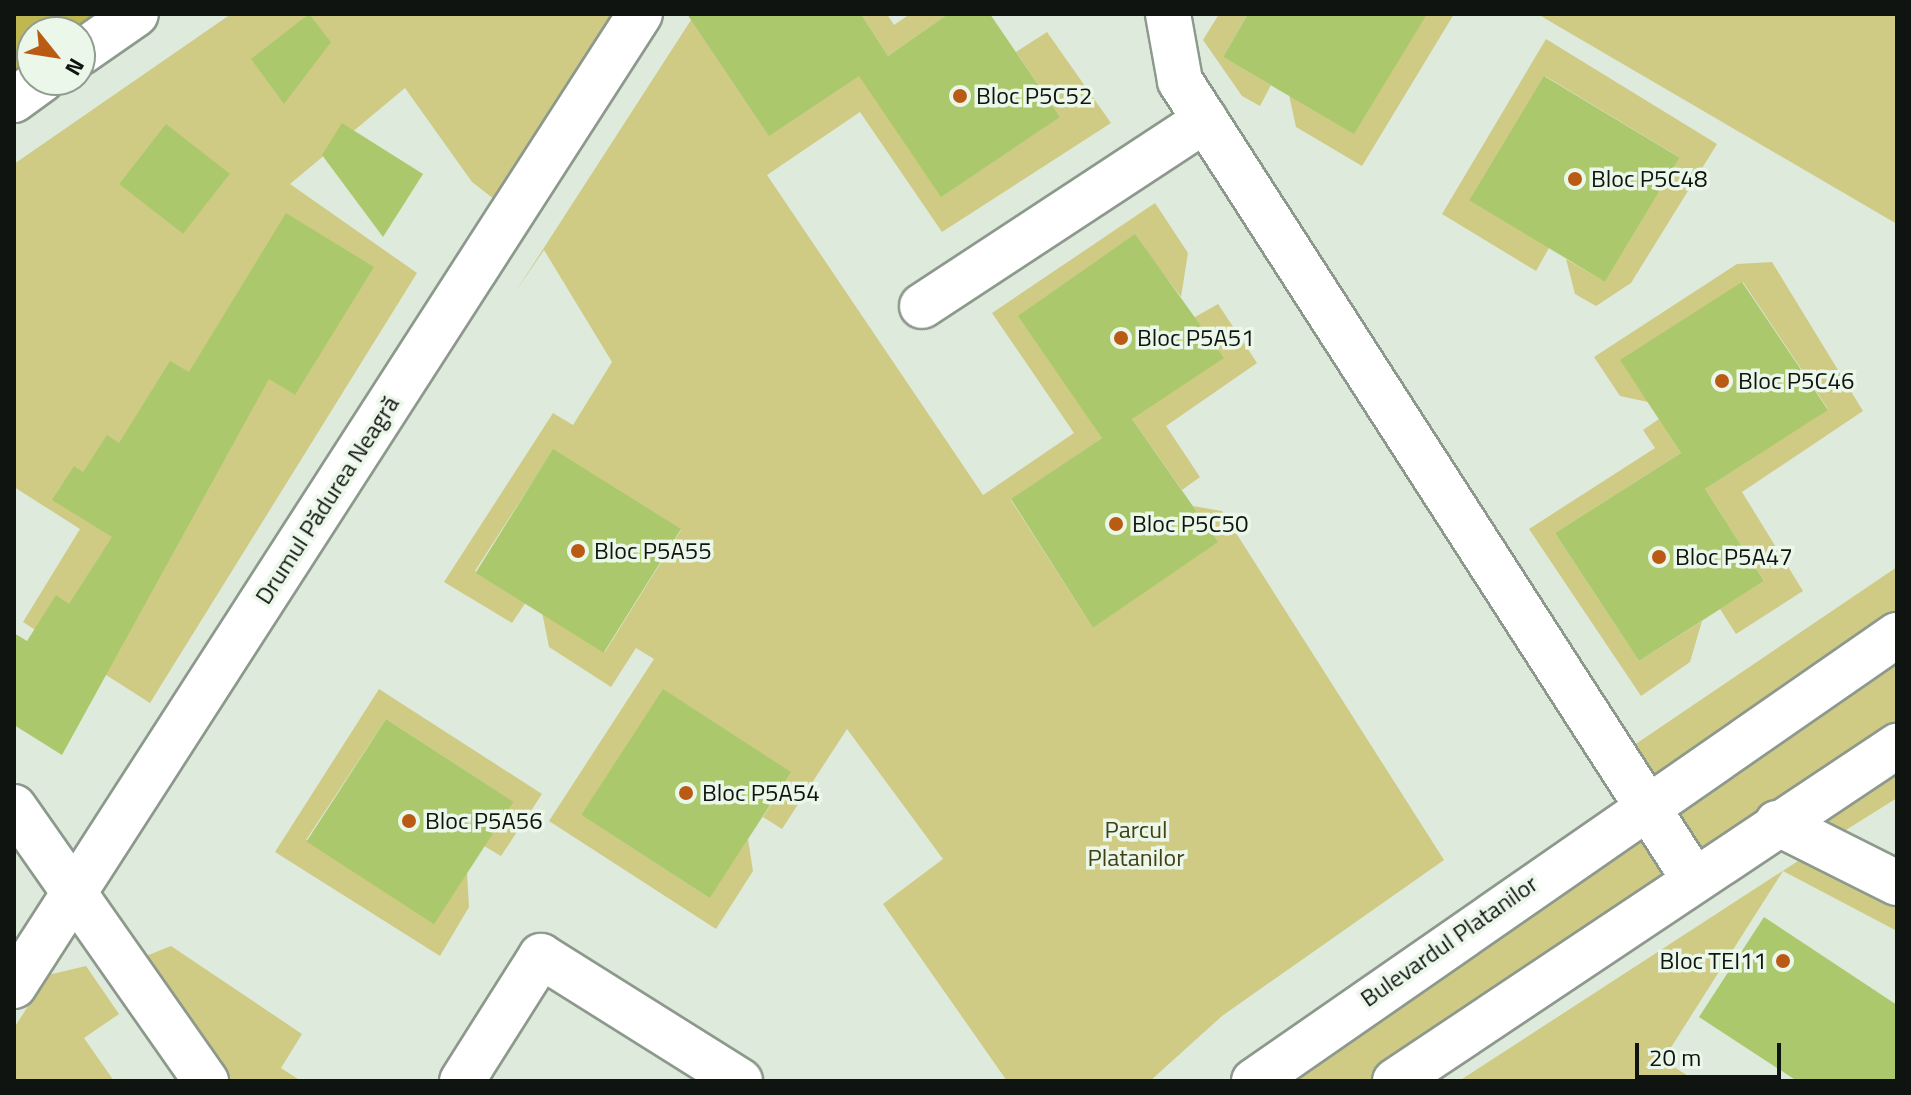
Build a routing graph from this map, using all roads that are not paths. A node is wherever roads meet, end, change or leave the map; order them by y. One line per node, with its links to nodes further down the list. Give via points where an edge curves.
1 (136, 14): 4 (street)
2 (640, 14): 14 (street, Drumul Pădurea Neagră)
3 (1168, 14): 5 (street, via 1173,62)
4 (96, 42)
5 (1205, 120): 6 (street); 9 (street)
6 (922, 306)
7 (1897, 635): 9 (street, Bulevardul Platanilor)
8 (1897, 746): 11 (street)
9 (1646, 804): 12 (street); 19 (street, Bulevardul Platanilor)
10 (14, 807): 14 (street)
11 (1777, 823): 12 (street); 13 (street)
12 (1693, 878): 20 (street)
13 (1897, 883)
14 (74, 895): 15 (street, Drumul Pădurea Neagră); 16 (street)
15 (14, 986)
16 (206, 1081)
17 (462, 1081): 18 (street, via 541,956)
18 (740, 1081)
19 (1254, 1081)
20 (1395, 1081)

